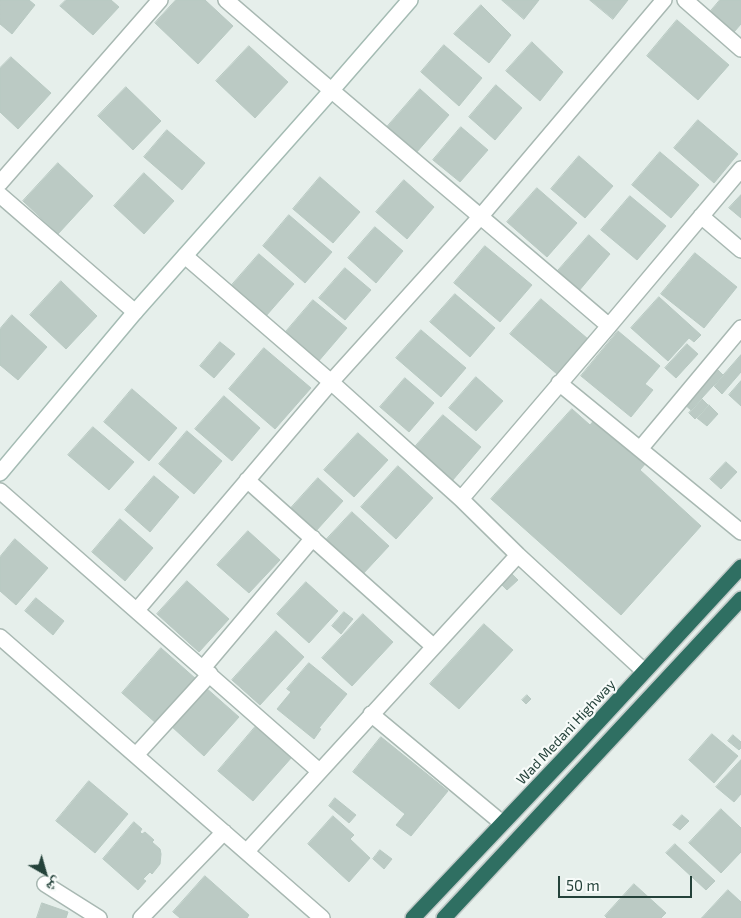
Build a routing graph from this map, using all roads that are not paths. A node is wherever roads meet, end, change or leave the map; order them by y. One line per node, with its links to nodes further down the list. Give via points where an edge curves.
1 (160, 0): 9 (street)
2 (226, 0): 7 (street)
3 (410, 0): 7 (street)
4 (664, 0): 11 (street)
5 (684, 0): 6 (street)
6 (741, 49)
7 (331, 91): 11 (street); 14 (street)
8 (741, 169): 12 (street)
9 (0, 183)
10 (0, 195): 15 (street)
11 (481, 216): 16 (street); 18 (street)
12 (701, 216): 13 (street); 16 (street)
13 (741, 250)
14 (185, 256): 15 (street); 18 (street)
15 (135, 312): 21 (street)
16 (609, 326): 19 (street)
17 (741, 328): 20 (street)
18 (331, 382): 22 (street); 24 (street)
19 (560, 383): 20 (street); 24 (street)
20 (640, 449): 25 (street)
21 (0, 473)
22 (247, 480): 26 (street); 30 (street)
23 (0, 491): 30 (street)
24 (461, 499): 27 (street)
25 (741, 532)
26 (313, 538): 32 (street); 33 (street)
27 (518, 555): 32 (street); 34 (street)
28 (741, 567): 34 (highway, Wad Medani Highway)
29 (741, 600): 46 (highway)
30 (136, 610): 33 (street)
31 (0, 637): 36 (street)
32 (433, 646): 35 (street)
33 (206, 671): 36 (street); 37 (street)
34 (644, 671): 38 (highway, Wad Medani Highway)
35 (371, 714): 37 (street); 38 (street)
36 (136, 755): 39 (street)
37 (319, 771): 40 (street)
38 (502, 823): 45 (highway, Wad Medani Highway)
39 (224, 832): 40 (street); 43 (street)
40 (246, 851): 44 (street)
41 (45, 884): 42 (street)
42 (99, 918)
43 (141, 918)
44 (322, 918)
45 (413, 918)
46 (444, 918)

